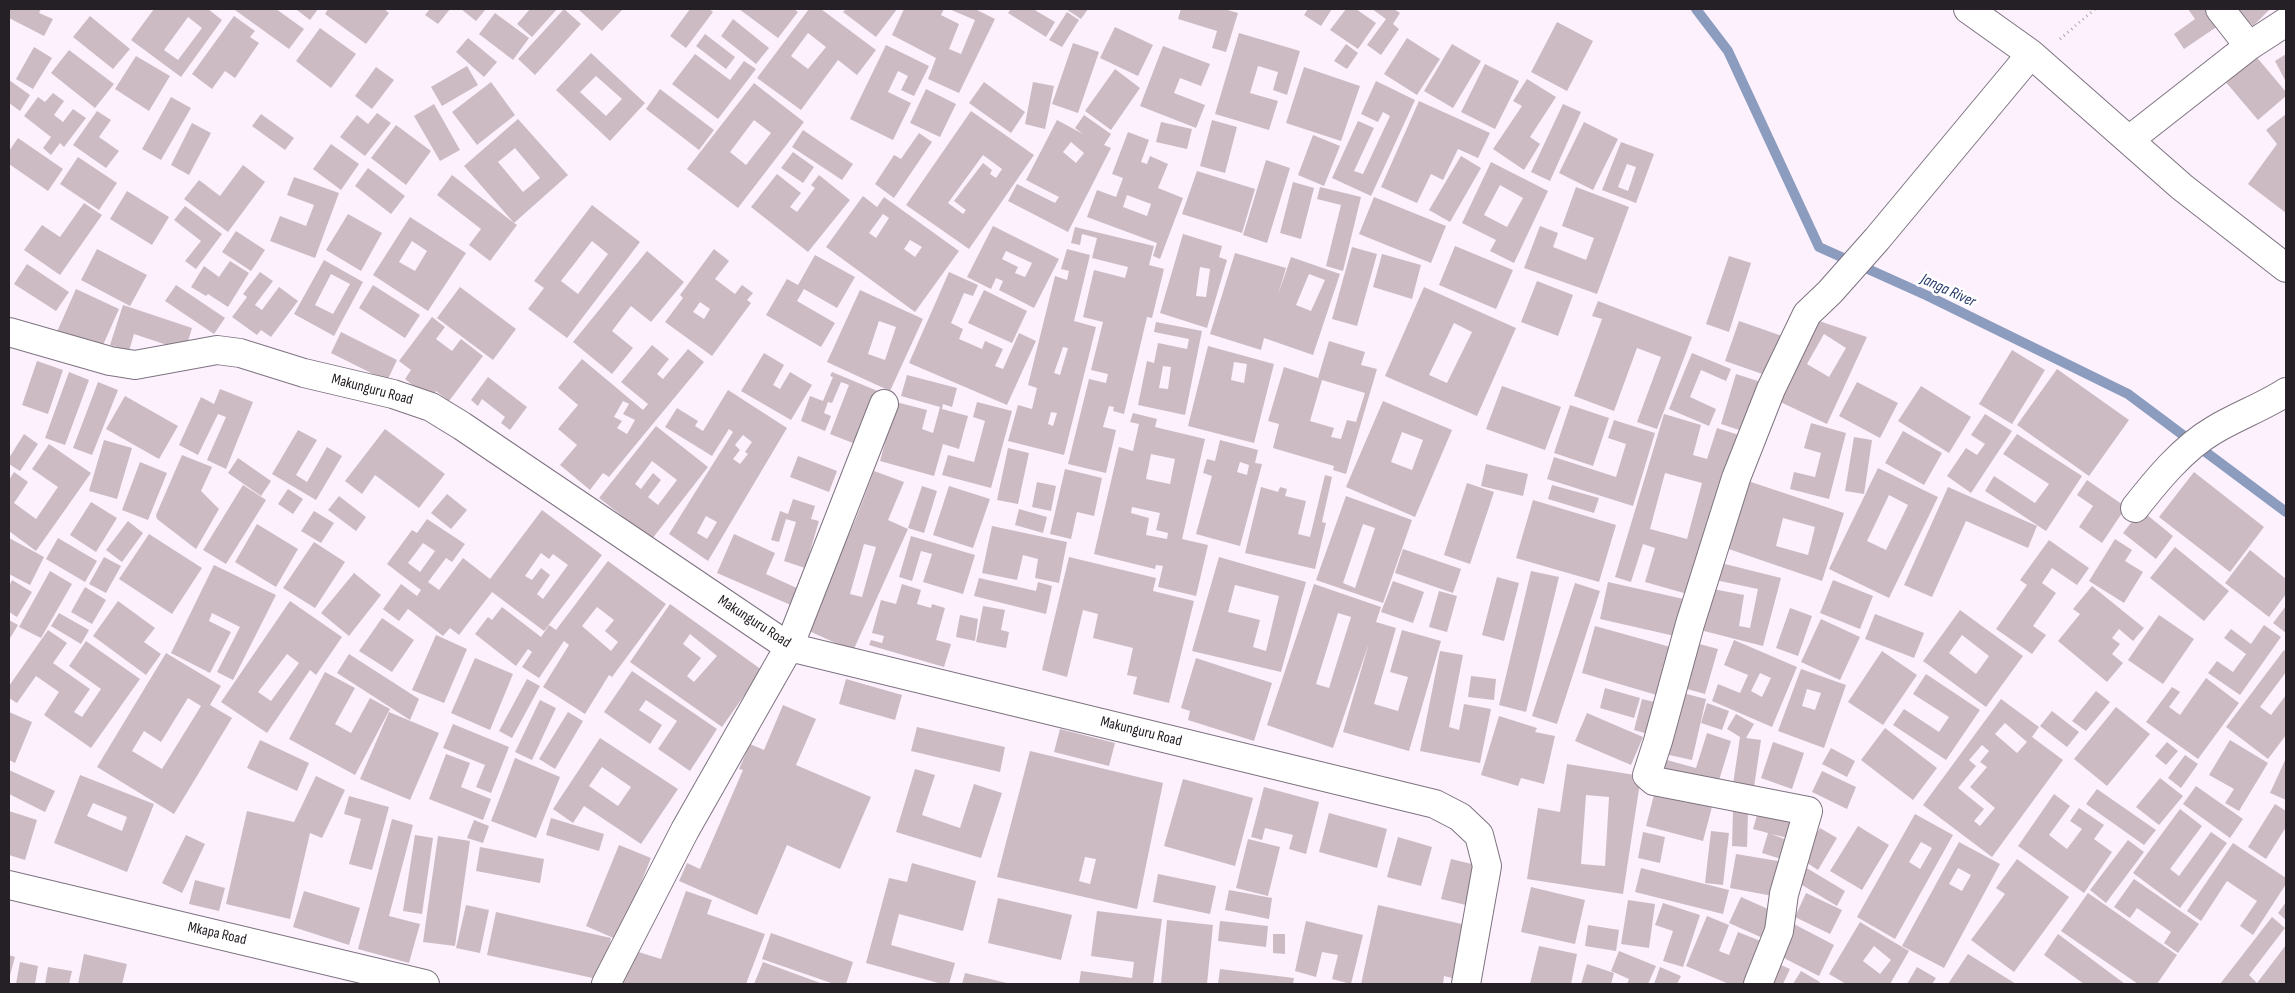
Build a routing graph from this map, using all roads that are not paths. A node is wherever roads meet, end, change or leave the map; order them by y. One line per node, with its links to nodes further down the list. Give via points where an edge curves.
1 (1968, 9): 5 (street)
2 (2220, 9): 4 (street)
3 (2286, 22): 4 (street)
4 (2249, 46): 6 (street)
5 (2034, 56): 6 (street); 17 (street, via 1877,240 1807,314 1736,478 1690,624 1647,775 1654,781 1808,811 1784,894 1779,931)
6 (2129, 140): 7 (street)
7 (2286, 268)
8 (9, 332): 12 (street, Makunguru Road, via 135,365 217,350 240,353 431,407)
9 (2286, 392): 11 (street, via 2214,430 2167,468)
10 (884, 404): 12 (street)
11 (2135, 508)
12 (788, 647): 15 (street, via 685,830); 16 (street, Makunguru Road, via 1435,804 1460,817 1479,835 1487,866)
13 (9, 885): 14 (street, Mkapa Road)
14 (425, 984)
15 (606, 984)
16 (1466, 984)
17 (1758, 984)

